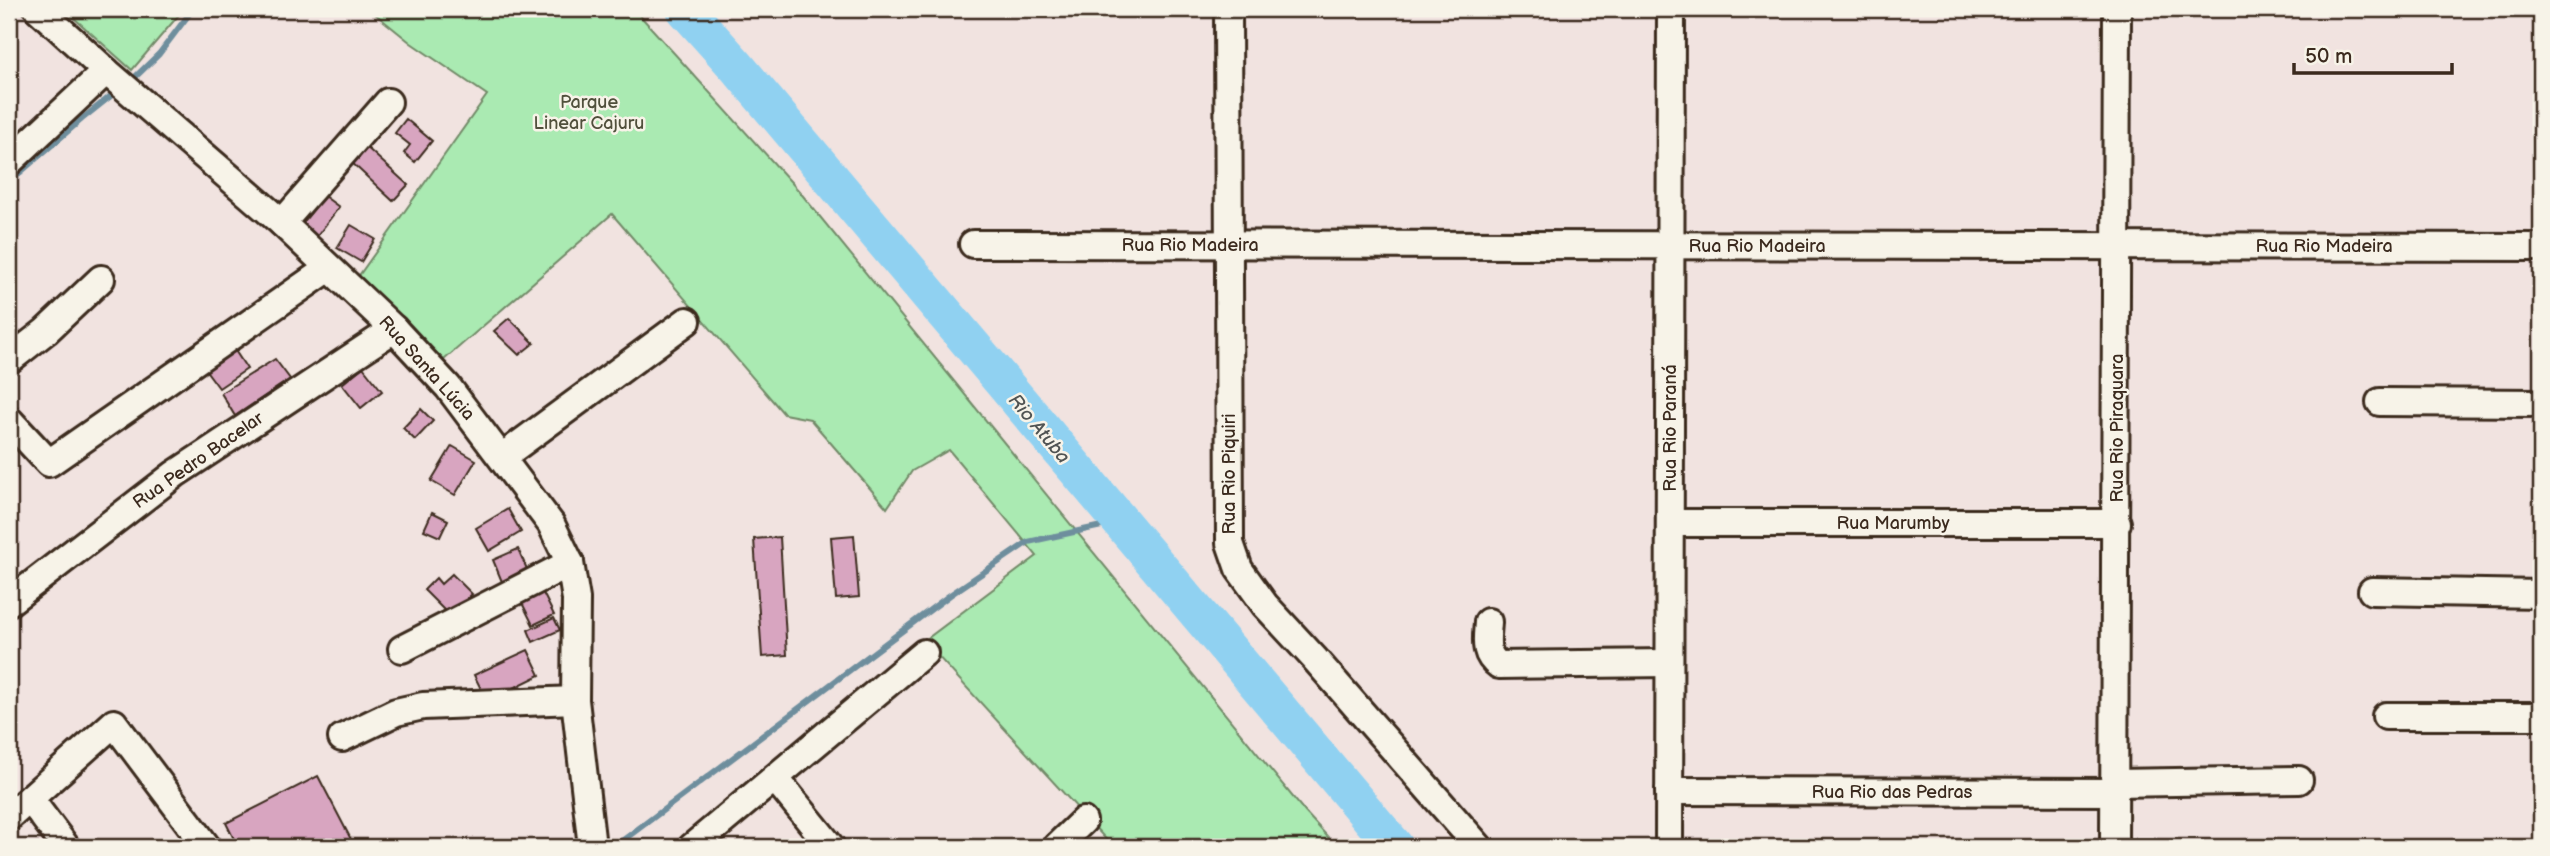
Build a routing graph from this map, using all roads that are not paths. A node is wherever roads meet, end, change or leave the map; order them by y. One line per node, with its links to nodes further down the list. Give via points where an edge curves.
1 (38, 9): 5 (street, Rua Santa Lúcia)
2 (1228, 9): 10 (street, Rua Rio Piquiri)
3 (1671, 9): 12 (street, Rua Rio Paraná)
4 (2117, 9): 11 (street, Rua Rio Piraquara)
5 (106, 71): 7 (street); 8 (street, Rua Santa Lúcia)
6 (388, 102): 8 (street)
7 (9, 162)
8 (282, 223): 14 (street, Rua Santa Lúcia)
9 (973, 244): 10 (street, Rua Rio Madeira)
10 (1228, 245): 12 (street, Rua Rio Madeira); 50 (street, Rua Rio Piquiri, via 1230,543 1239,569 1265,605)
11 (2117, 245): 12 (street, Rua Rio Madeira); 13 (street, Rua Rio Madeira); 24 (street, Rua Rio Piraquara)
12 (1671, 246): 23 (street, Rua Rio Paraná)
13 (2541, 247)
14 (329, 268): 17 (street, Rua Santa Lúcia); 21 (street, via 49,463)
15 (101, 279): 18 (street)
16 (687, 321): 22 (street)
17 (394, 329): 22 (street, Rua Santa Lúcia, via 448,387); 28 (street, Rua Pedro Bacelar, via 175,474)
18 (9, 360)
19 (2380, 402): 20 (street)
20 (2541, 403)
21 (9, 420)
22 (502, 457): 25 (street, Rua Santa Lúcia, via 551,524)
23 (1670, 523): 24 (street, Rua Marumby); 32 (street, Rua Rio Paraná)
24 (2117, 523): 39 (street, Rua Rio Piraquara)
25 (570, 563): 30 (street); 33 (street, Rua Santa Lúcia, via 577,623)
26 (2372, 591): 27 (street)
27 (2541, 594)
28 (9, 602)
29 (1488, 622): 32 (street, via 1487,650 1499,665)
30 (402, 649)
31 (924, 653): 37 (street)
32 (1669, 663): 40 (street, Rua Rio Paraná)
33 (575, 701): 36 (street, via 424,706 397,712); 44 (street, Rua Santa Lúcia)
34 (2386, 716): 35 (street)
35 (2541, 716)
36 (342, 738)
37 (775, 778): 47 (street); 48 (street)
38 (2299, 780): 39 (street, Rua Rio das Pedras)
39 (2114, 788): 40 (street, Rua Rio das Pedras); 52 (street, Rua Rio Piraquara)
40 (1669, 791): 51 (street, Rua Rio Paraná)
41 (30, 799): 42 (street); 45 (street); 46 (street, via 114,723)
42 (9, 817)
43 (1083, 821): 49 (street)
44 (586, 843)
45 (66, 847)
46 (207, 847)
47 (692, 847)
48 (831, 847)
49 (1056, 847)
50 (1479, 847)
51 (1669, 847)
52 (2114, 847)

